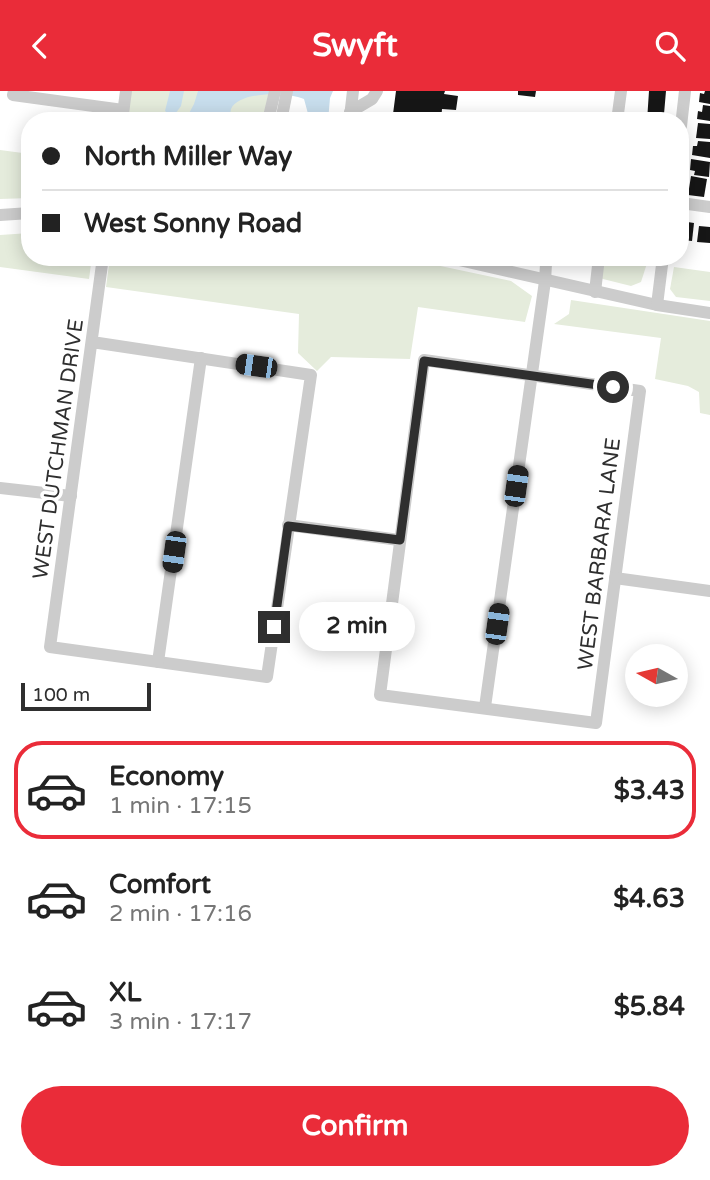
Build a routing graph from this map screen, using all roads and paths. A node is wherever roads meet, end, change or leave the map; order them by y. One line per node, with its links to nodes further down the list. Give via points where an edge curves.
1 (126, 91): 9 (street)
2 (353, 91): 11 (street)
3 (377, 91): 12 (street)
4 (621, 91): 13 (street)
5 (685, 91): 14 (street)
6 (13, 93): 8 (street)
7 (280, 96): 10 (street)
8 (108, 112)
9 (123, 112)
10 (272, 112)
11 (351, 112)
12 (356, 112)
13 (618, 112)
14 (683, 112)
15 (689, 204): 16 (street)
16 (710, 207)
17 (21, 214): 18 (street)
18 (0, 215)
19 (102, 266): 28 (street, WEST DUTCHMAN DRIVE)
20 (483, 266): 24 (street)
21 (546, 266): 24 (street)
22 (598, 266): 25 (street)
23 (662, 266): 26 (street)
24 (545, 281): 25 (street); 30 (street)
25 (595, 292): 26 (street)
26 (657, 305): 27 (street)
27 (710, 313)
28 (92, 342): 29 (street); 32 (street, WEST DUTCHMAN DRIVE)
29 (201, 358): 33 (street, via 311,375); 37 (street)
30 (532, 376): 34 (street, via 424,361); 35 (street, WEST BARBARA LANE, via 640,391); 38 (street)
31 (0, 488): 32 (street)
32 (71, 496): 37 (street, WEST DUTCHMAN DRIVE, via 50,647)
33 (288, 526): 34 (street); 37 (street, via 267,677)
34 (400, 540): 38 (street, via 380,695)
35 (615, 578): 36 (street); 38 (street, WEST BARBARA LANE, via 596,723)
36 (710, 590)
37 (158, 662)
38 (485, 707)

